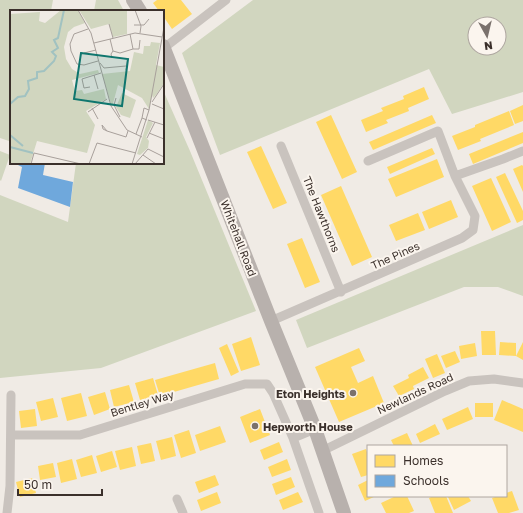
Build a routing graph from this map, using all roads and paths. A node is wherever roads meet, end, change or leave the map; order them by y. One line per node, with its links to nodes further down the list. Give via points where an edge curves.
1 (133, 0): 3 (main road)
2 (226, 0): 4 (street)
3 (139, 10)
4 (164, 47): 10 (main road, Whitehall Road)
5 (281, 146): 9 (street, The Hawthorns)
6 (523, 151): 8 (street)
7 (368, 161): 8 (street, The Pines, via 438,131)
8 (455, 176): 9 (street, The Pines, via 475,216 473,230 462,238)
9 (341, 292): 10 (street, The Pines)
10 (271, 322): 13 (main road, Whitehall Road)
11 (523, 383): 16 (street, Newlands Road, via 494,378 469,380)
12 (11, 395): 14 (street)
13 (315, 429): 15 (street); 16 (main road, Whitehall Road)
14 (11, 436): 15 (street, Bentley Way, via 80,435 245,384 267,384); 18 (street)
15 (293, 438): 20 (street)
16 (322, 451): 21 (main road, Whitehall Road)
17 (177, 499): 19 (street)
18 (7, 513)
19 (183, 513)
20 (319, 513)
21 (344, 513)

